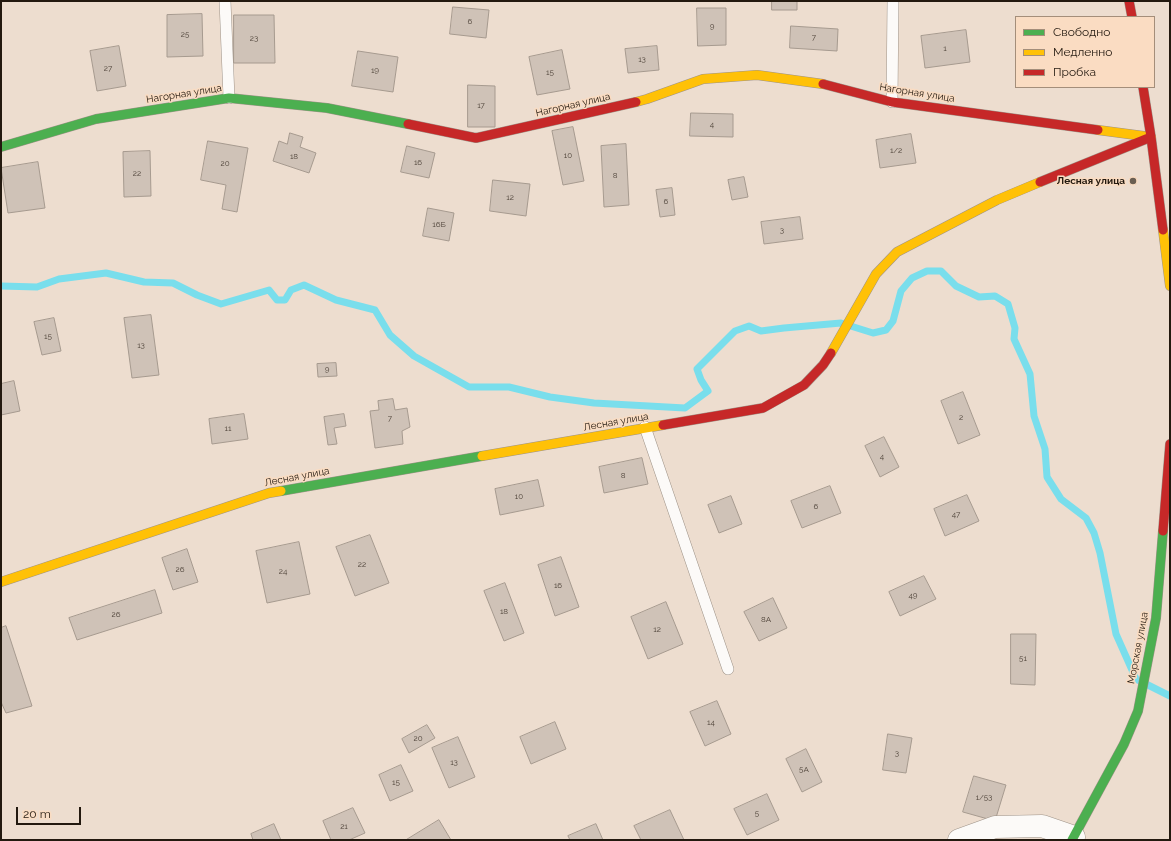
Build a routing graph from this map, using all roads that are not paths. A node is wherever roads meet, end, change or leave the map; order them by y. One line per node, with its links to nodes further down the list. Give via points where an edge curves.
1 (225, 1): 6 (lane)
2 (893, 1): 7 (lane)
3 (1128, 1): 4 (street)
4 (1132, 16)
5 (1143, 88): 8 (street)
6 (229, 98): 7 (street, Нагорная улица, via 327,108 476,138 647,99 703,79 757,75 817,82); 9 (street, Нагорная улица, via 96,119)
7 (892, 102): 8 (street, Нагорная улица)
8 (1151, 137): 10 (street); 13 (street, Лесная улица, via 997,200 897,252 876,274 823,364 804,385 763,408)
9 (1, 147)
10 (1157, 189): 11 (lane); 12 (street)
11 (1170, 189)
12 (1170, 286)
13 (645, 428): 15 (street, Лесная улица, via 269,493); 16 (lane)
14 (1170, 444): 17 (street, Морская улица, via 1156,618 1138,711 1124,744)
15 (1, 582)
16 (728, 669)
17 (1073, 838): 18 (street, via 1042,826 1010,826 995,827)
18 (959, 840)

